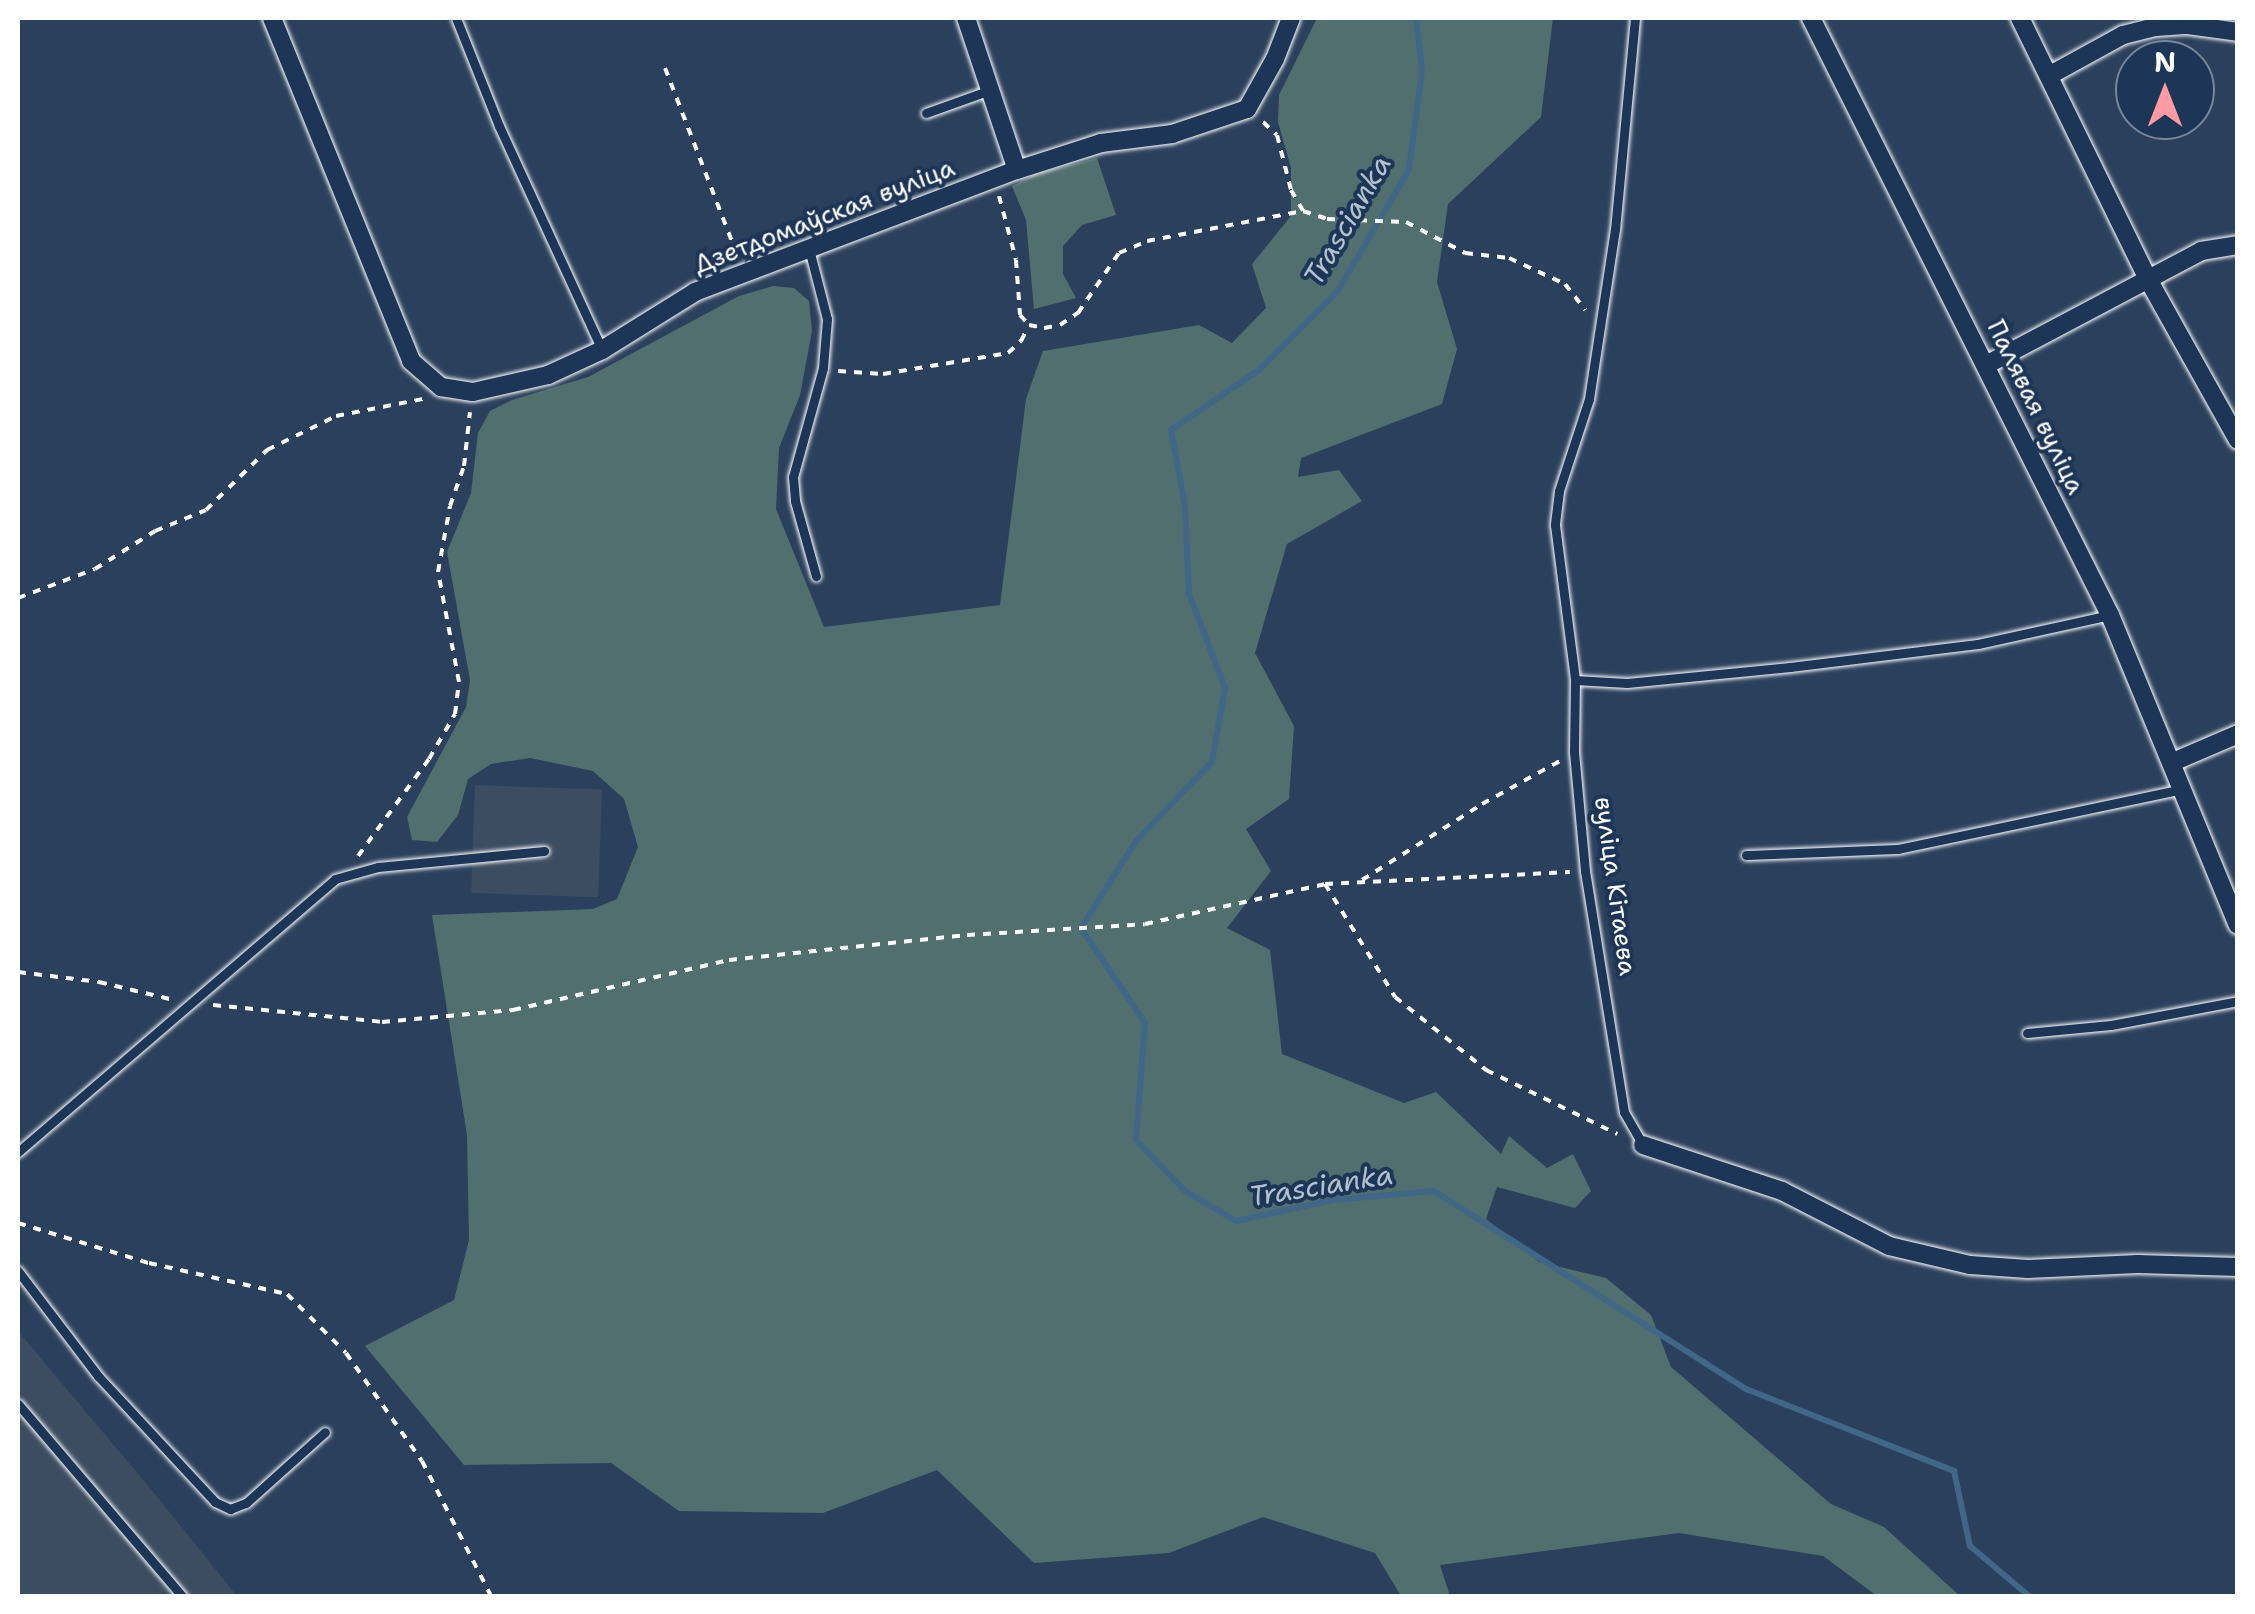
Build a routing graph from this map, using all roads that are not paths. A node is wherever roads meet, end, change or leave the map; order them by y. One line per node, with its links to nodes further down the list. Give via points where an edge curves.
1 (272, 18): 16 (street, Дзетдомаўская вуліца, via 411,361 441,387 474,392 511,386)
2 (456, 18): 16 (lane)
3 (966, 18): 10 (street)
4 (1291, 18): 12 (street, Дзетдомаўская вуліца, via 1247,109)
5 (1634, 18): 21 (lane, вуліца Кітаева, via 1615,228 1589,399 1555,524)
6 (1810, 18): 17 (street, Палявая вуліца)
7 (2020, 18): 9 (street)
8 (2238, 32): 9 (street, via 2156,27 2122,35)
9 (2050, 75): 15 (street)
10 (990, 90): 11 (lane); 12 (street)
11 (926, 113)
12 (1017, 170): 14 (street, Дзетдомаўская вуліца)
13 (2238, 245): 15 (street, via 2201,251)
14 (810, 249): 16 (street, Дзетдомаўская вуліца, via 696,292); 19 (lane, via 827,319 824,368 793,476)
15 (2149, 281): 17 (street); 18 (street)
16 (602, 350)
17 (1988, 364): 20 (street, Палявая вуліца)
18 (2238, 440)
19 (816, 576)
20 (2110, 615): 21 (lane, via 1978,644 1627,683); 23 (street, Палявая вуліца)
21 (1575, 680): 30 (lane, вуліца Кітаева, via 1585,871 1624,1112)
22 (2238, 734): 23 (street)
23 (2174, 762): 24 (street)
24 (2184, 789): 26 (lane, via 1898,850); 27 (street)
25 (544, 851): 31 (lane, via 378,867 335,878)
26 (1746, 855)
27 (2238, 926)
28 (2238, 1001): 29 (lane, via 2111,1025)
29 (2027, 1032)
30 (1643, 1145): 32 (street, via 1782,1191 1888,1246 1970,1265)
31 (18, 1152)
32 (2238, 1267)
33 (18, 1272): 35 (lane, via 98,1376 215,1502 230,1509 246,1503)
34 (18, 1404): 36 (lane)
35 (324, 1432)
36 (182, 1596)

